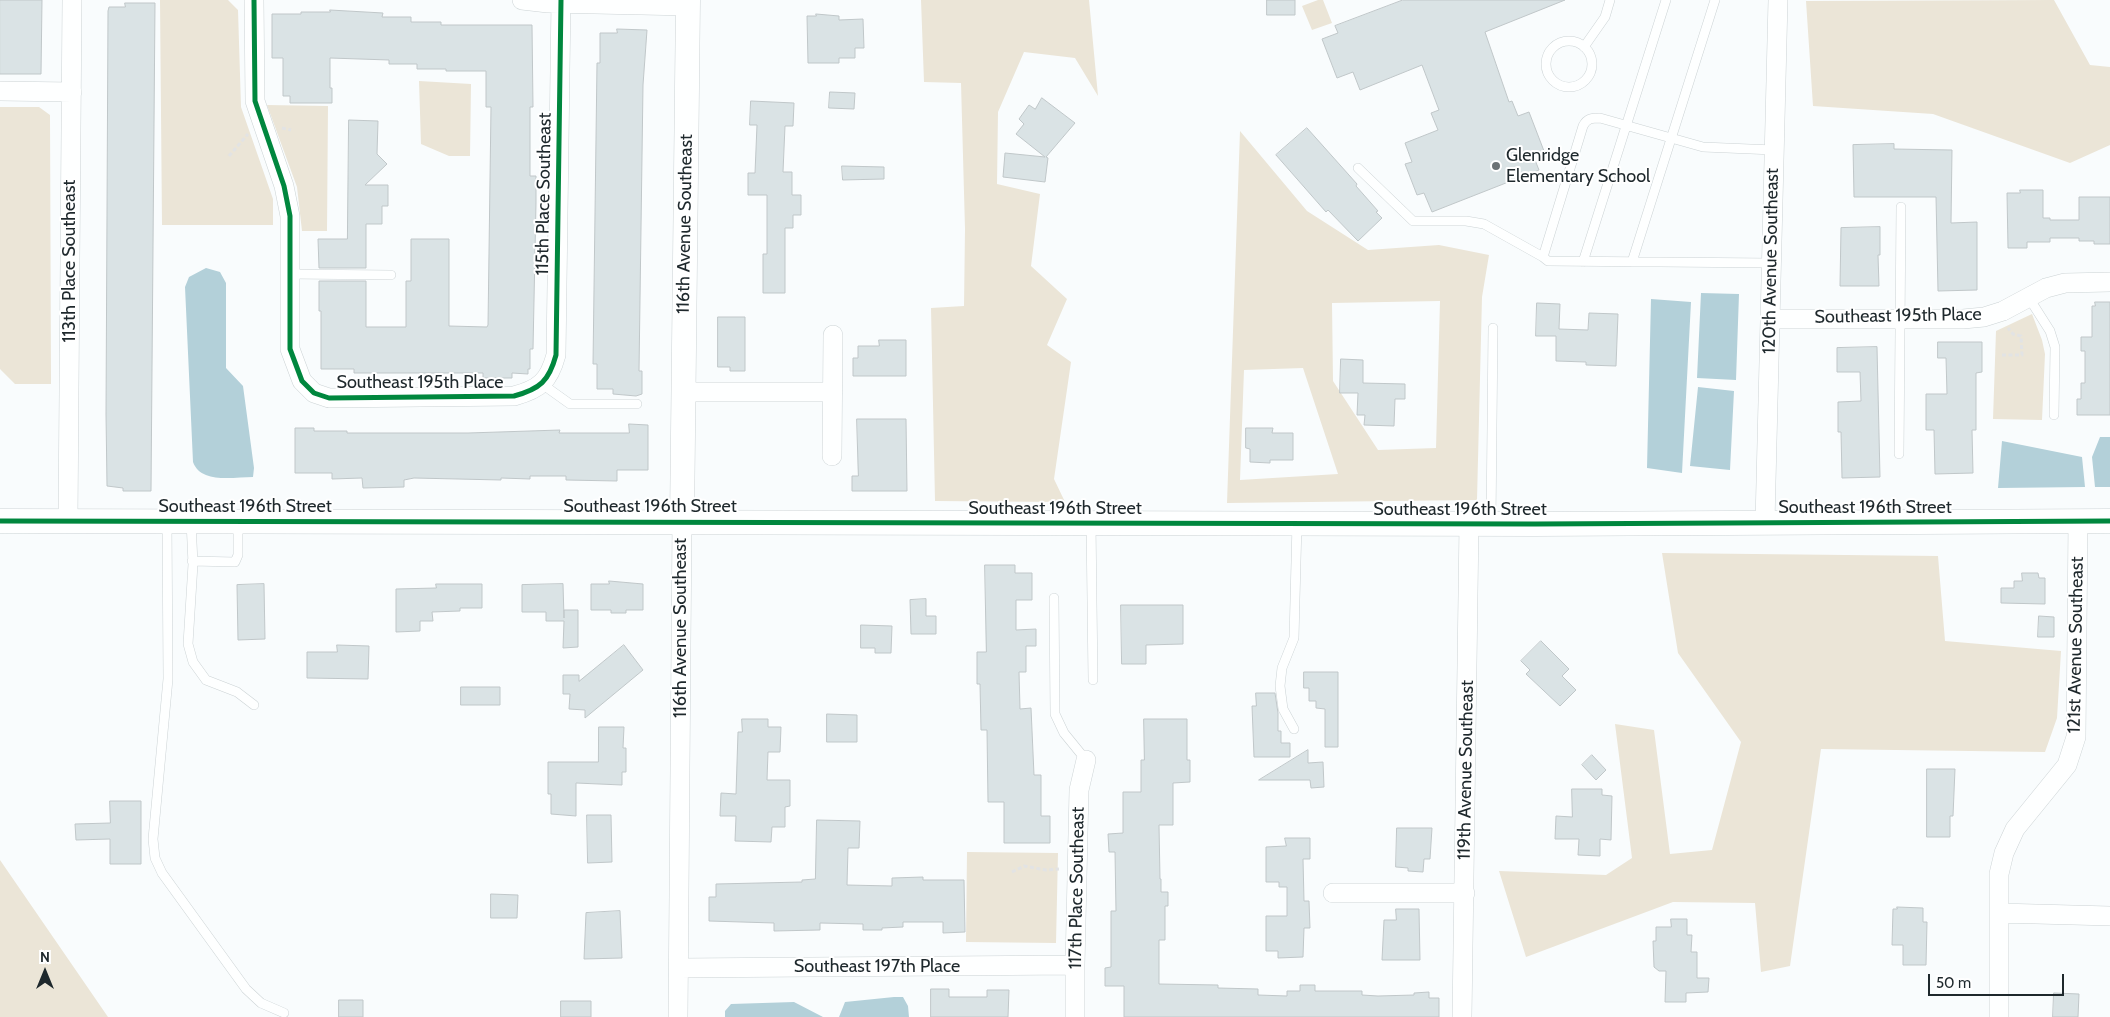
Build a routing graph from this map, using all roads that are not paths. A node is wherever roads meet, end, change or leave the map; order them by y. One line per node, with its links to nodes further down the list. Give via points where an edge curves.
1 (72, 0): 12 (street, 113th Place Southeast)
2 (254, 0): 22 (street, via 255,101 284,186 290,216)
3 (522, 0): 8 (street)
4 (1610, 0): 10 (lane, via 1605,17)
5 (1666, 0): 13 (lane)
6 (1715, 0): 14 (lane)
7 (1778, 0): 15 (street, 120th Avenue Southeast)
8 (561, 2): 9 (street); 30 (street, 115th Place Southeast, via 556,355 552,372)
9 (688, 3): 31 (street, 116th Avenue Southeast)
10 (1584, 46): 10 (lane, via 1571,41 1551,49 1546,62 1554,82 1569,87 1584,82 1592,68 1592,60)
11 (0, 91): 12 (street)
12 (72, 92): 38 (street, 113th Place Southeast)
13 (1627, 125): 14 (lane); 18 (lane, via 1600,118 1586,121); 19 (lane)
14 (1672, 138): 15 (lane, via 1714,148); 20 (lane)
15 (1774, 150): 21 (street, 120th Avenue Southeast)
16 (1358, 168): 18 (lane, via 1413,221 1484,224)
17 (1901, 207): 27 (lane)
18 (1543, 257): 19 (lane, via 1548,261)
19 (1583, 262): 20 (lane)
20 (1632, 262): 21 (lane)
21 (1771, 263): 26 (street, 120th Avenue Southeast)
22 (290, 274): 23 (lane); 30 (street, Southeast 195th Place, via 290,348 302,381 314,393 329,398 514,396 530,392)
23 (391, 274)
24 (2110, 282): 25 (street, Southeast 195th Place, via 2065,283 2046,288)
25 (2029, 298): 27 (street, Southeast 195th Place, via 1984,317); 34 (lane, via 2050,331 2055,347)
26 (1770, 318): 27 (street, Southeast 195th Place); 45 (street, 120th Avenue Southeast)
27 (1900, 318): 35 (lane)
28 (1493, 328): 48 (lane)
29 (833, 335): 32 (street)
30 (542, 384): 33 (lane, via 570,404)
31 (683, 392): 32 (street); 42 (street, 116th Avenue Southeast)
32 (833, 392): 36 (street)
33 (637, 404)
34 (2054, 415)
35 (1899, 454)
36 (832, 456)
37 (0, 521): 38 (street, Southeast 196th Street)
38 (68, 521): 39 (street, Southeast 196th Street)
39 (167, 521): 40 (street, Southeast 196th Street); 61 (lane, via 168,679 153,838 154,858 246,989 261,1003)
40 (191, 521): 41 (street, Southeast 196th Street); 49 (lane)
41 (238, 521): 42 (street, Southeast 196th Street); 49 (lane, via 235,562)
42 (682, 521): 46 (street, Southeast 196th Street); 60 (street, 116th Avenue Southeast)
43 (2078, 521): 44 (street, Southeast 196th Street); 45 (street, Southeast 196th Street); 57 (street, 121st Avenue Southeast, via 2076,737 2067,765 2015,830 2004,852 1998,874)
44 (2110, 521)
45 (1765, 522): 48 (street, Southeast 196th Street)
46 (1091, 523): 47 (street, Southeast 196th Street); 51 (lane)
47 (1297, 523): 48 (street, Southeast 196th Street); 53 (lane, via 1294,638 1282,668 1280,686 1283,709)
48 (1480, 524): 56 (street, 119th Avenue Southeast)
49 (192, 561): 52 (lane, via 188,644 193,662 206,680 237,692)
50 (1054, 598): 54 (lane, via 1055,714 1064,733)
51 (1093, 680)
52 (254, 704)
53 (1294, 729)
54 (1086, 760): 59 (street, 117th Place Southeast, via 1079,790)
55 (1333, 892): 56 (street)
56 (1465, 894): 64 (street, 119th Avenue Southeast)
57 (1999, 913): 58 (street); 65 (street, 121st Avenue Southeast)
58 (2110, 916)
59 (1075, 965): 60 (street, Southeast 197th Place); 63 (street, 117th Place Southeast)
60 (679, 968): 62 (street, 116th Avenue Southeast)
61 (284, 1013)
62 (678, 1017)
63 (1076, 1017)
64 (1462, 1017)
65 (1999, 1017)

